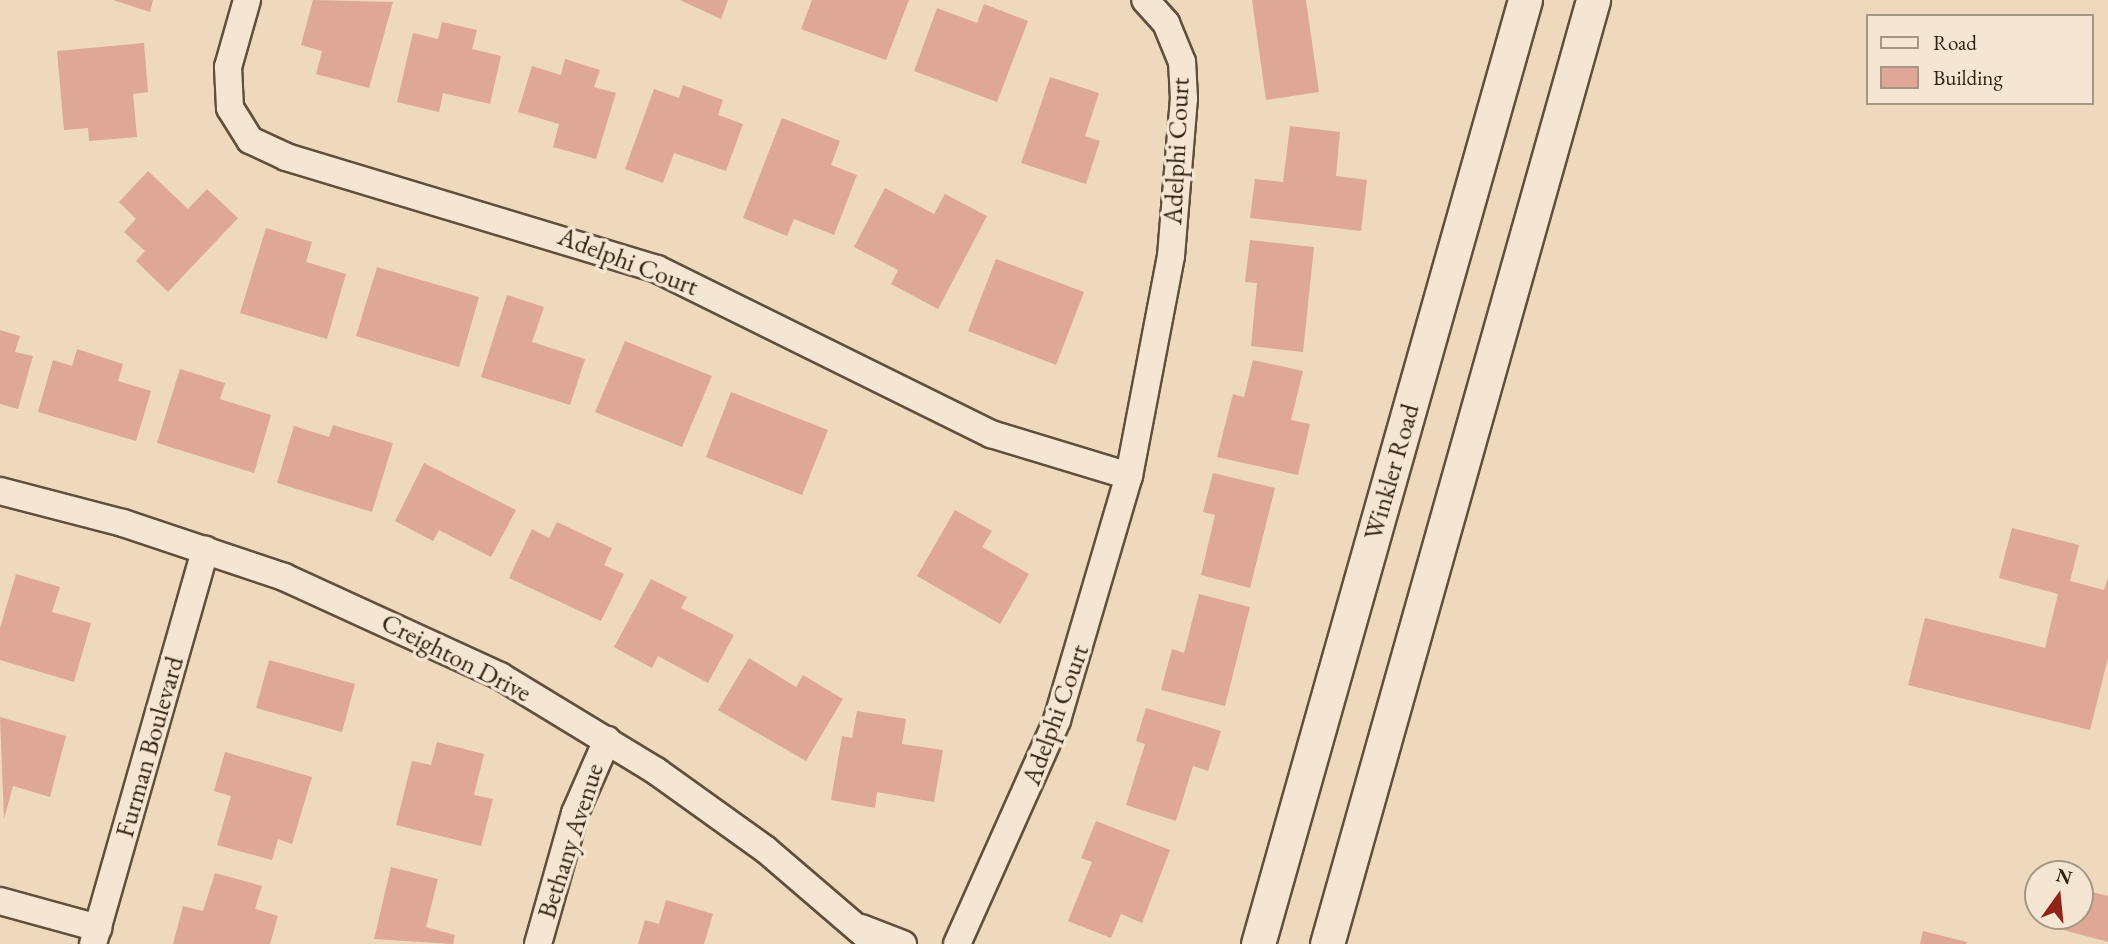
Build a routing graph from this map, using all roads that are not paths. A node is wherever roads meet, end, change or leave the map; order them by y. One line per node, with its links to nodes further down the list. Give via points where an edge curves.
1 (247, 0): 5 (street, Adelphi Court, via 228,67 230,108 250,140 286,157 538,228 657,269 991,434)
2 (1145, 0): 5 (street, Adelphi Court, via 1166,23 1182,62 1184,99 1171,256)
3 (1525, 0): 15 (street, Winkler Road)
4 (1593, 0): 16 (street)
5 (1129, 476): 14 (street, Adelphi Court, via 1057,720)
6 (0, 491): 7 (street, Creighton Drive)
7 (205, 550): 8 (street, Creighton Drive, via 417,634); 10 (street, Furman Boulevard)
8 (607, 740): 11 (street, Creighton Drive, via 765,849); 12 (street, Bethany Avenue, via 575,813)
9 (0, 901): 10 (street)
10 (95, 936)
11 (867, 936): 13 (street, Creighton Drive)
12 (538, 944)
13 (903, 944)
14 (957, 944)
15 (1258, 944)
16 (1327, 944)

